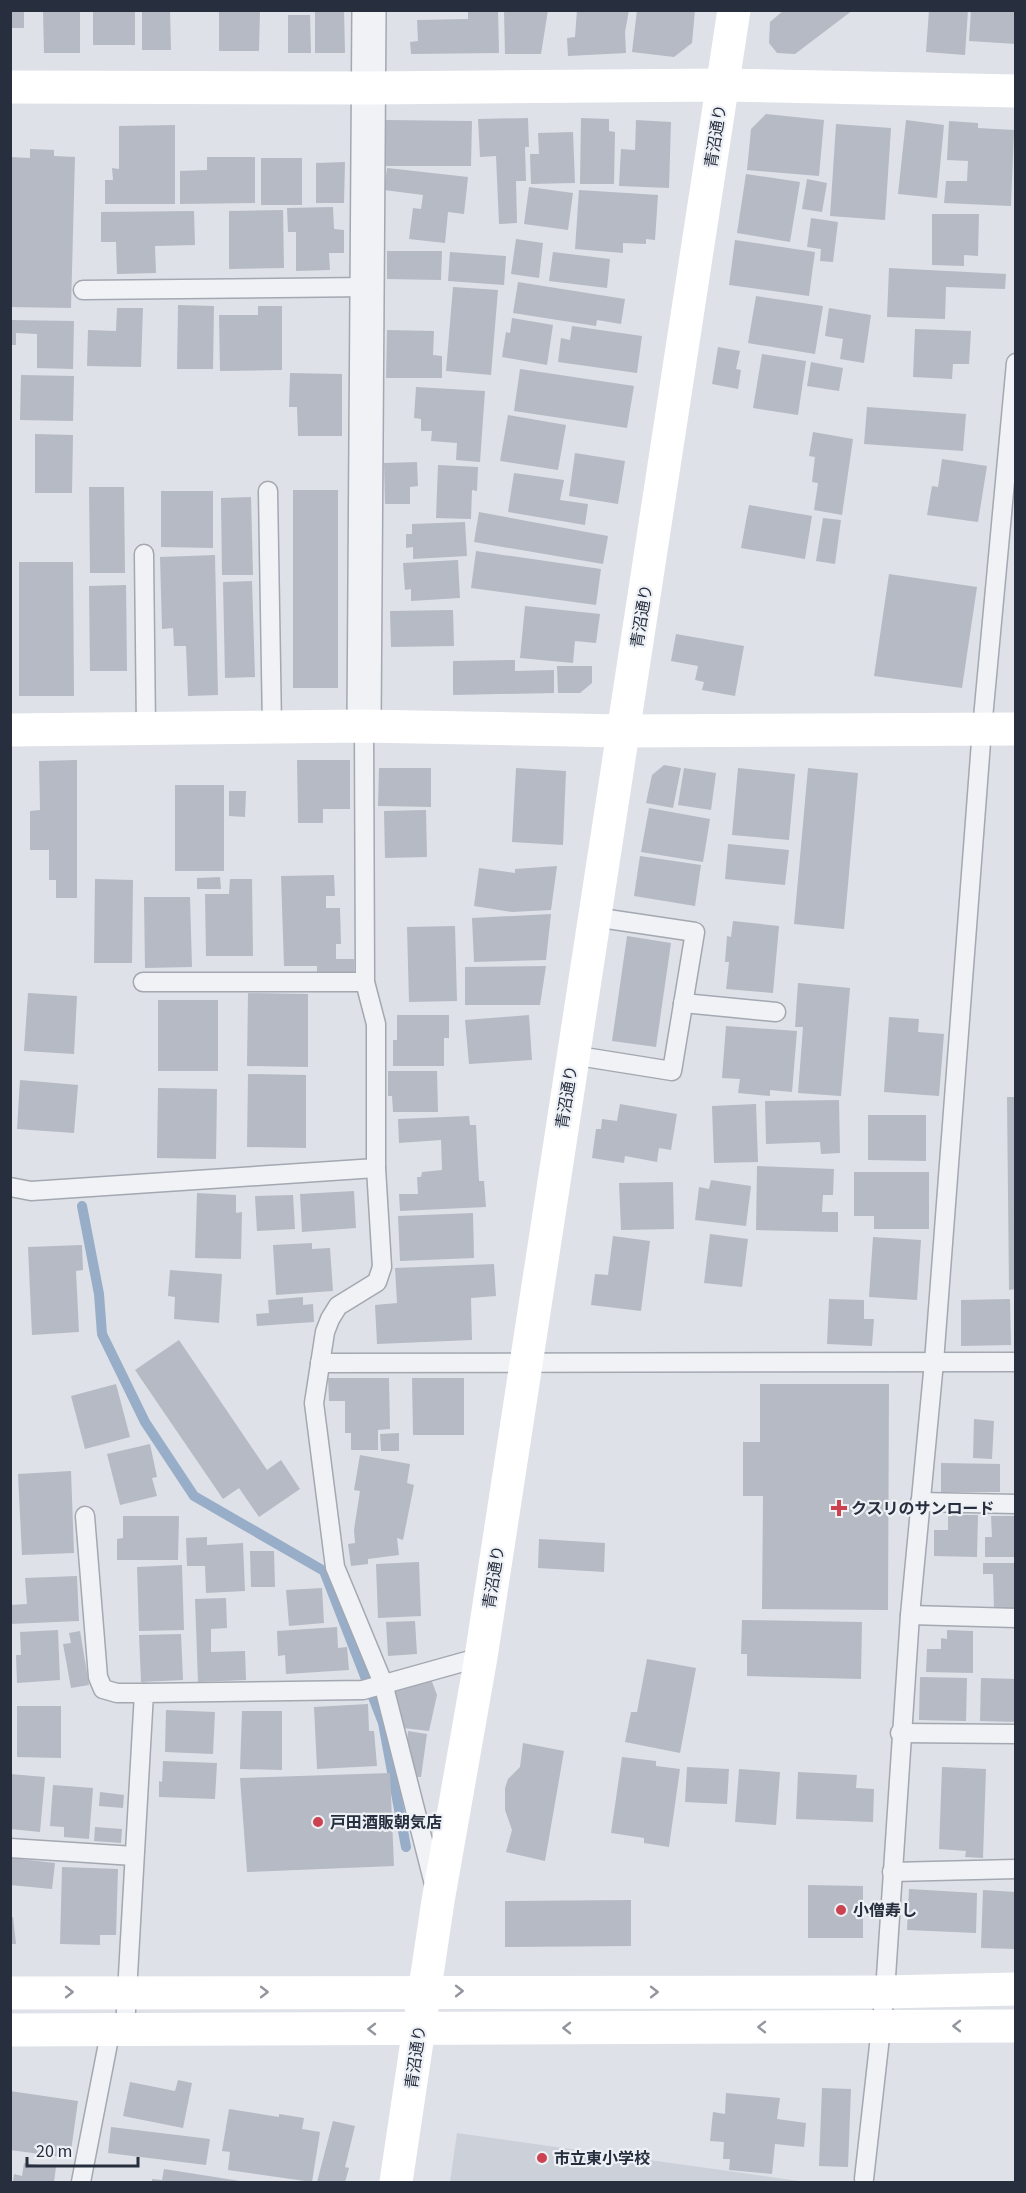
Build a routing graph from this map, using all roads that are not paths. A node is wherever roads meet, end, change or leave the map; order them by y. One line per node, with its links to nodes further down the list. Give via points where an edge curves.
1 (369, 10): 5 (street)
2 (734, 10): 3 (street, 青沼通り)
3 (723, 85): 5 (street); 6 (street); 18 (street, 青沼通り)
4 (10, 87): 5 (street)
5 (369, 88): 7 (street)
6 (1016, 91)
7 (368, 287): 8 (lane); 12 (street)
8 (83, 290)
9 (1016, 363): 15 (lane)
10 (268, 491): 13 (lane)
11 (144, 554): 14 (lane)
12 (364, 726): 13 (street); 18 (street); 21 (lane)
13 (272, 727): 14 (street)
14 (146, 729): 17 (street)
15 (982, 729): 16 (street); 18 (street); 28 (lane)
16 (1016, 729)
17 (10, 730)
18 (623, 731): 19 (street, 青沼通り)
19 (594, 917): 22 (lane, via 695,932); 24 (street, 青沼通り)
20 (143, 982): 21 (lane)
21 (365, 982): 25 (lane, via 376,1024)
22 (683, 1003): 23 (lane); 24 (lane, via 672,1071)
23 (776, 1012)
24 (572, 1055): 27 (street, 青沼通り)
25 (376, 1168): 26 (lane, via 31,1191); 30 (lane, via 382,1267 377,1282 338,1306 325,1332)
26 (10, 1188)
27 (525, 1361): 28 (lane); 30 (lane); 36 (street, 青沼通り)
28 (934, 1362): 29 (lane); 31 (lane)
29 (1016, 1362)
30 (320, 1363): 37 (lane, via 315,1403 336,1567)
31 (920, 1503): 32 (lane); 34 (lane)
32 (1016, 1504)
33 (85, 1516): 38 (lane, via 98,1677 103,1689)
34 (910, 1615): 35 (lane); 39 (lane)
35 (1016, 1618)
36 (480, 1657): 37 (lane); 45 (street, 青沼通り)
37 (382, 1684): 38 (lane, via 363,1690); 45 (lane)
38 (144, 1693): 42 (lane)
39 (900, 1733): 40 (lane); 44 (lane)
40 (1016, 1734)
41 (10, 1848): 42 (lane)
42 (134, 1856): 48 (lane)
43 (1016, 1869): 44 (lane)
44 (892, 1872): 49 (lane)
45 (438, 1902): 47 (street, 青沼通り)
46 (1016, 1989): 49 (street)
47 (424, 1991): 48 (street, one-way to 47); 49 (street, one-way to 49); 54 (street, 青沼通り)
48 (127, 1992): 50 (street, one-way to 48); 53 (lane)
49 (885, 1992): 52 (lane)
50 (10, 1993)
51 (1016, 2026): 52 (street, one-way to 52)
52 (881, 2027): 54 (street, one-way to 54); 56 (lane)
53 (118, 2028): 54 (street, one-way to 53); 55 (street); 57 (lane)
54 (419, 2029): 58 (street, 青沼通り)
55 (10, 2030)
56 (864, 2179)
57 (81, 2182)
58 (396, 2182)

